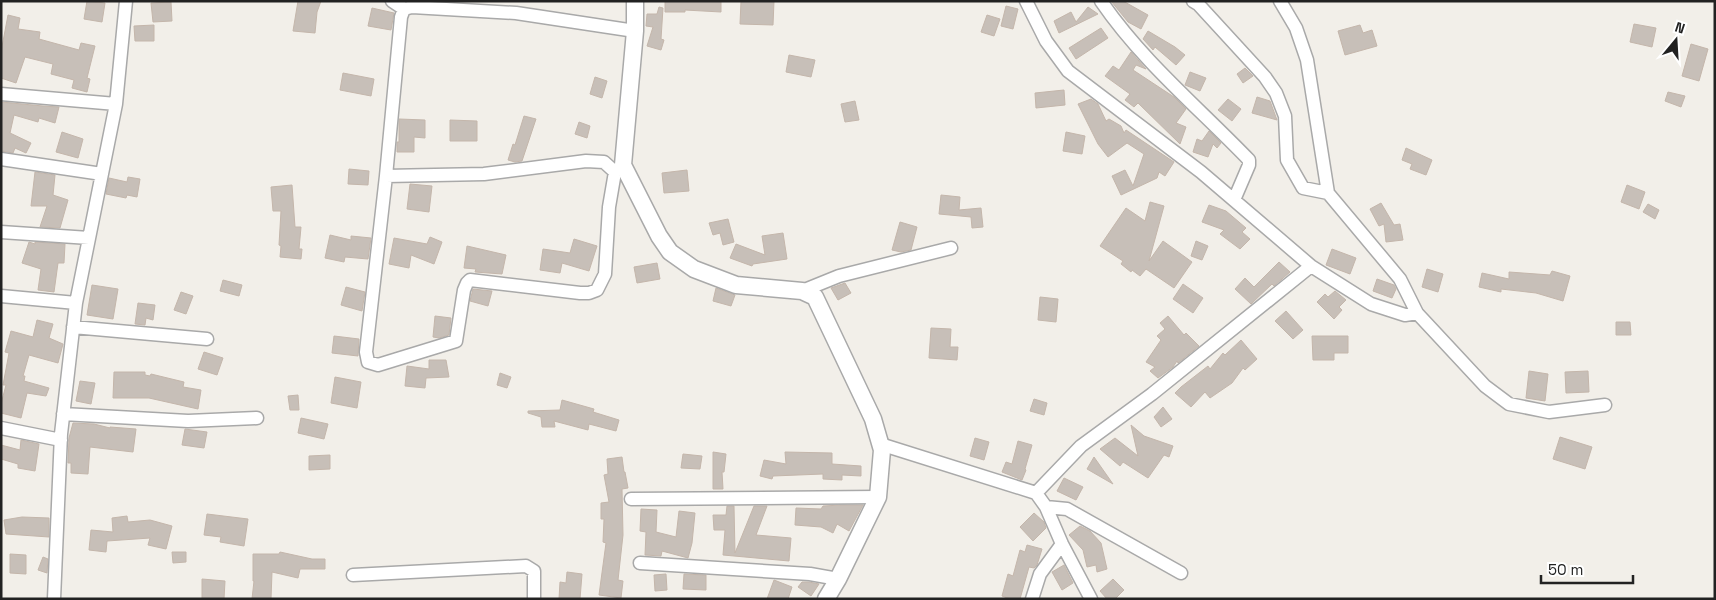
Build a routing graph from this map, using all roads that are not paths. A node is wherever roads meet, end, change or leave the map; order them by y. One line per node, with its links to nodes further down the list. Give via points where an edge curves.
1 (126, 1): 11 (street)
2 (392, 1): 8 (street)
3 (635, 1): 9 (street)
4 (1026, 1): 17 (street, via 1046,40 1068,72)
5 (1101, 1): 17 (street, via 1119,28 1249,160)
6 (1193, 1): 16 (street, via 1266,77 1276,93 1284,116 1288,160 1303,188)
7 (1280, 1): 16 (street, via 1296,28 1307,60)
8 (404, 9): 9 (street, via 516,13); 15 (street)
9 (635, 31): 13 (street)
10 (1, 94): 11 (street)
11 (116, 104): 14 (street)
12 (1, 159): 14 (street)
13 (619, 169): 15 (street, via 604,162 586,161 484,174); 15 (street, via 609,207 605,274 597,290 580,293 470,280 464,290 456,341 378,365 368,362 366,352); 22 (street, via 670,252 694,269 736,285)
14 (102, 174): 19 (street)
15 (386, 176)
16 (1328, 193): 25 (street, via 1400,279)
17 (1234, 200): 21 (street)
18 (1, 232): 19 (street)
19 (89, 238): 24 (street)
20 (951, 248): 22 (street, via 839,276)
21 (1310, 266): 25 (street, via 1371,304 1405,315); 34 (street, via 1152,394 1081,446)
22 (802, 291): 33 (street, via 816,297 873,419)
23 (1, 296): 24 (street)
24 (76, 303): 26 (street)
25 (1417, 314): 28 (street, via 1485,386 1509,404 1549,412)
26 (73, 327): 27 (street); 29 (street)
27 (207, 339)
28 (1605, 405)
29 (64, 414): 30 (street, via 188,421); 32 (street)
30 (257, 418)
31 (1, 428): 32 (street)
32 (61, 440): 43 (street)
33 (880, 444): 34 (street); 35 (street)
34 (1036, 492): 37 (street)
35 (878, 497): 36 (street); 42 (street)
36 (631, 499)
37 (1046, 507): 38 (street); 40 (street, via 1067,509)
38 (1062, 544): 46 (street, via 1040,574); 47 (street)
39 (640, 564): 42 (street, via 810,574)
40 (1182, 572)
41 (353, 575): 44 (street, via 526,566 534,570)
42 (838, 580): 45 (street)
43 (54, 599)
44 (534, 599)
45 (826, 599)
46 (1032, 599)
47 (1091, 599)

